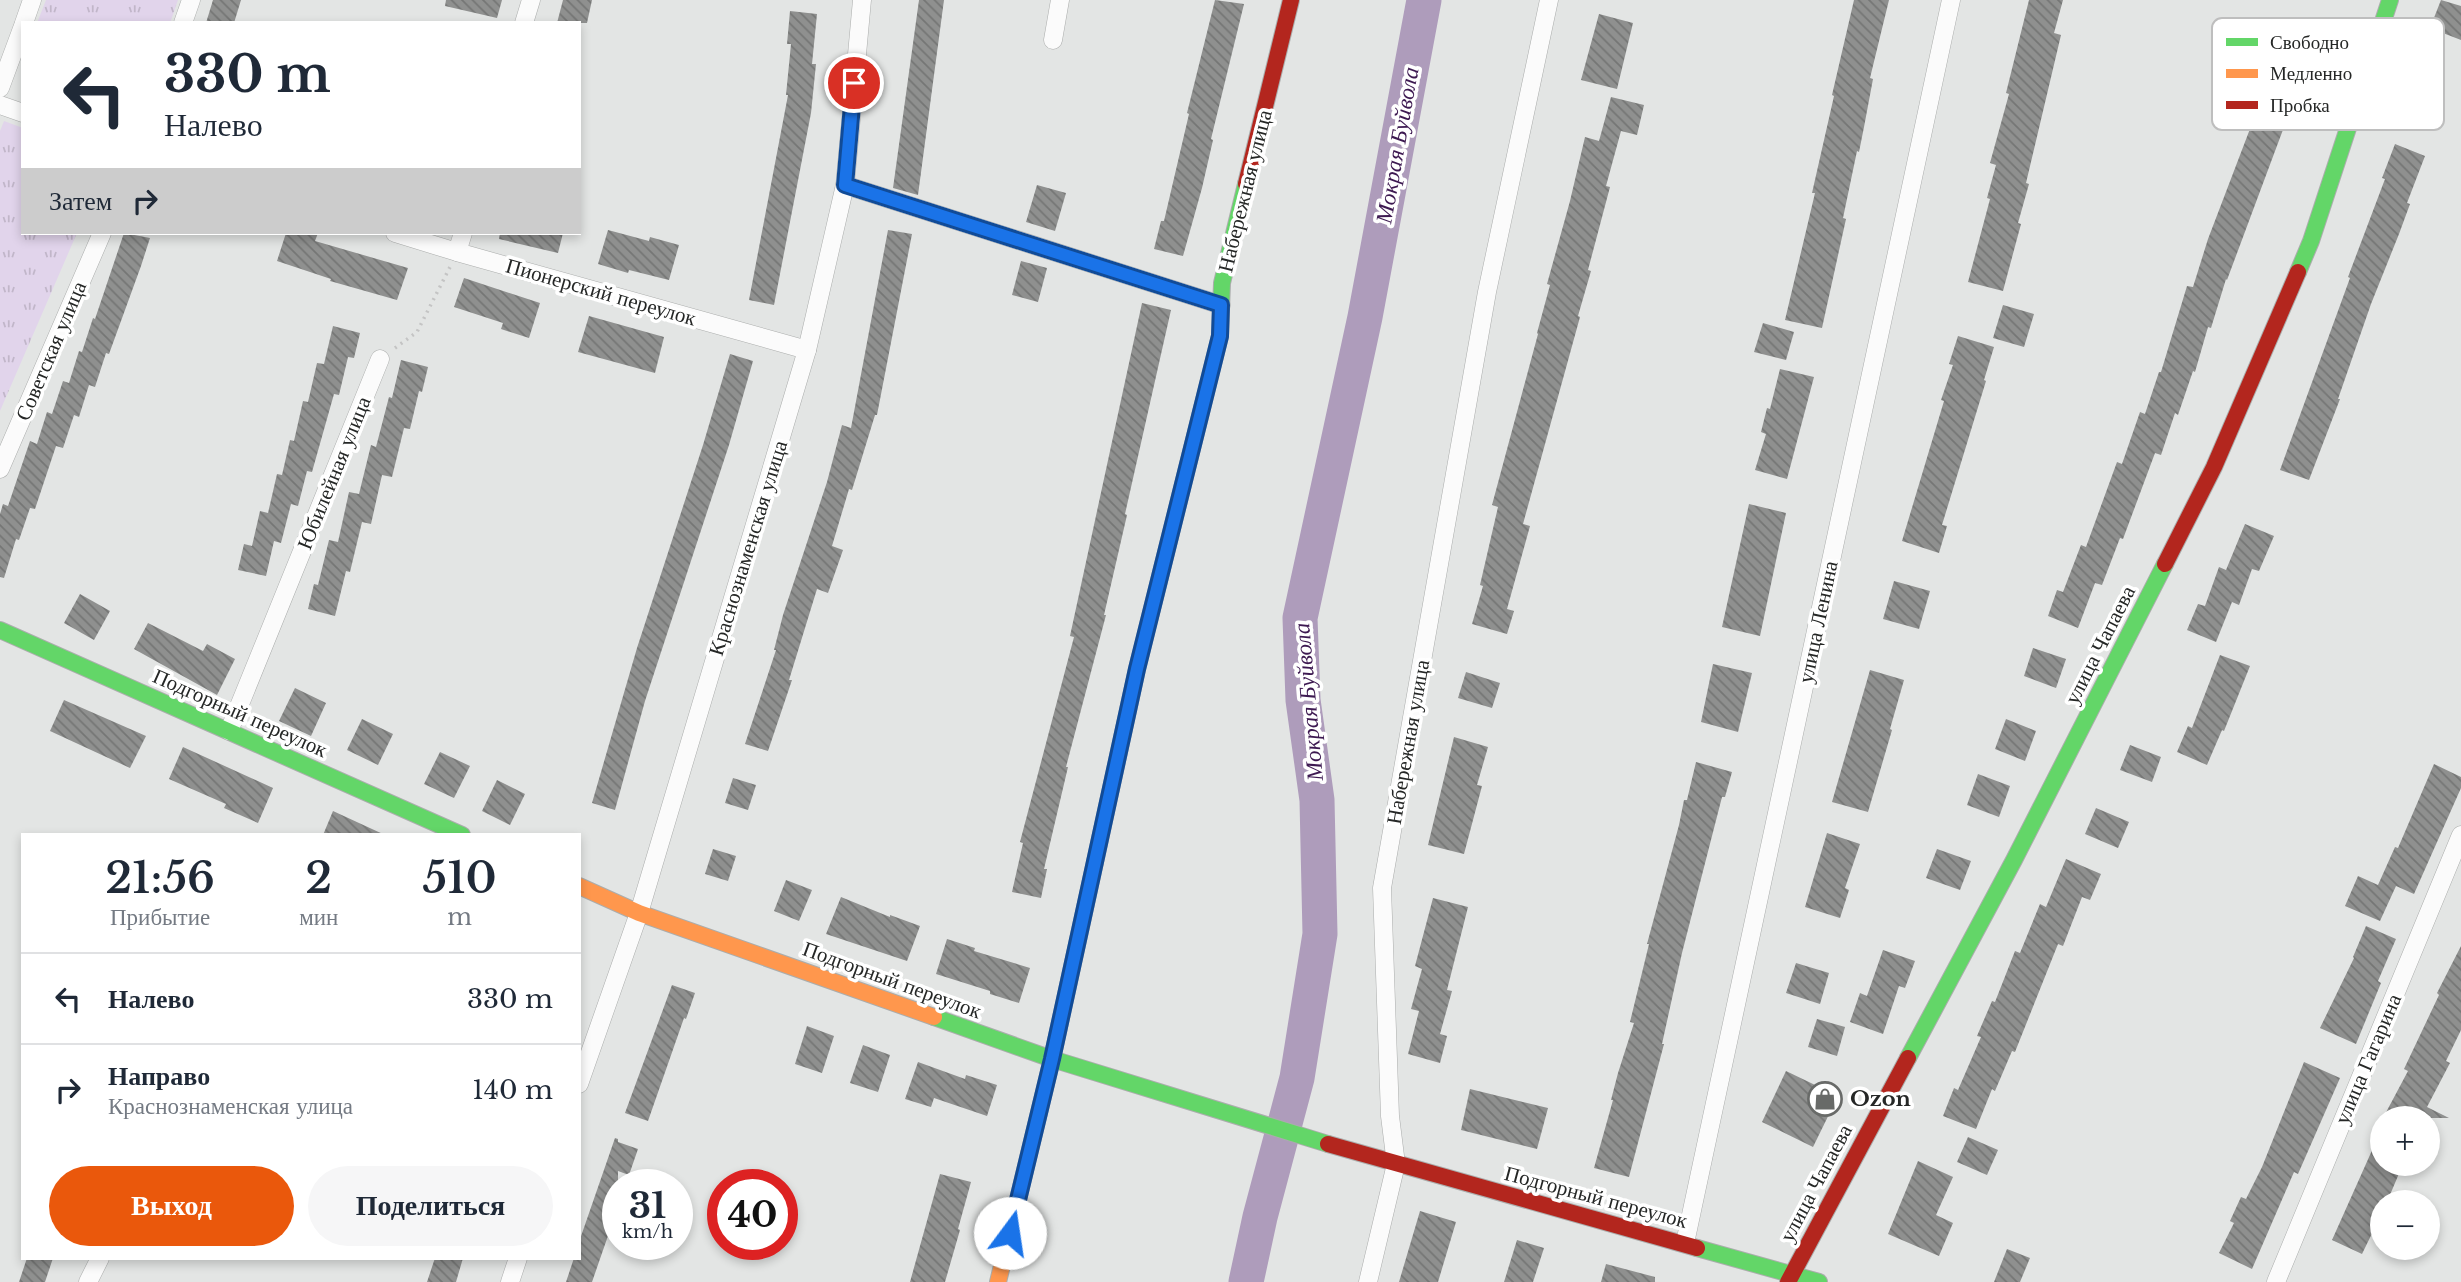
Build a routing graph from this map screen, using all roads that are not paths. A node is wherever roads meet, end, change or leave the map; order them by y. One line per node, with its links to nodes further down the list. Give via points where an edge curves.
1 (33, 0): 11 (street)
2 (191, 0): 12 (street)
3 (531, 0): 13 (street)
4 (862, 0): 20 (street, Краснознаменская улица)
5 (1060, 0): 15 (street)
6 (1291, 0): 25 (street, Набережная улица, via 1222,283)
7 (1549, 0): 37 (street, Набережная улица, via 1487,292 1382,888 1390,1116)
8 (1951, 0): 38 (street, улица Ленина)
9 (2390, 0): 10 (street, улица Чапаева)
10 (2384, 18)
11 (25, 21)
12 (184, 21)
13 (525, 21)
14 (21, 30): 16 (street)
15 (1053, 40)
16 (0, 88)
17 (0, 105): 18 (street)
18 (21, 112)
19 (2347, 130): 41 (street, улица Чапаева, via 2311,241 2214,467 2014,860)
20 (845, 185): 25 (street); 26 (street, Краснознаменская улица)
21 (101, 235): 28 (street, Советская улица)
22 (402, 235): 24 (street, Пионерский переулок)
23 (462, 235): 24 (street)
24 (457, 252): 26 (street, Пионерский переулок)
25 (1221, 305): 35 (street, Набережная улица, via 1220,336 1137,669)
26 (807, 350): 34 (street, Краснознаменская улица)
27 (380, 359): 30 (street, Юбилейная улица)
28 (0, 469)
29 (0, 630): 30 (street, Подгорный переулок)
30 (229, 731): 31 (street, Подгорный переулок)
31 (458, 833)
32 (2461, 835): 47 (street, улица Гагарина)
33 (581, 888): 34 (street, Подгорный переулок)
34 (639, 913): 35 (street, Подгорный переулок); 36 (street, Краснознаменская улица)
35 (1052, 1059): 37 (street, Подгорный переулок); 44 (street, Набережная улица)
36 (581, 1078)
37 (1396, 1164): 38 (street, Подгорный переулок); 45 (street, Набережная улица)
38 (1685, 1243): 41 (street, Подгорный переулок)
39 (99, 1260): 42 (street)
40 (517, 1260): 43 (street)
41 (1790, 1278): 46 (street, Подгорный переулок)
42 (88, 1282)
43 (510, 1282)
44 (998, 1282)
45 (1368, 1282)
46 (1819, 1282)
47 (2276, 1282)

